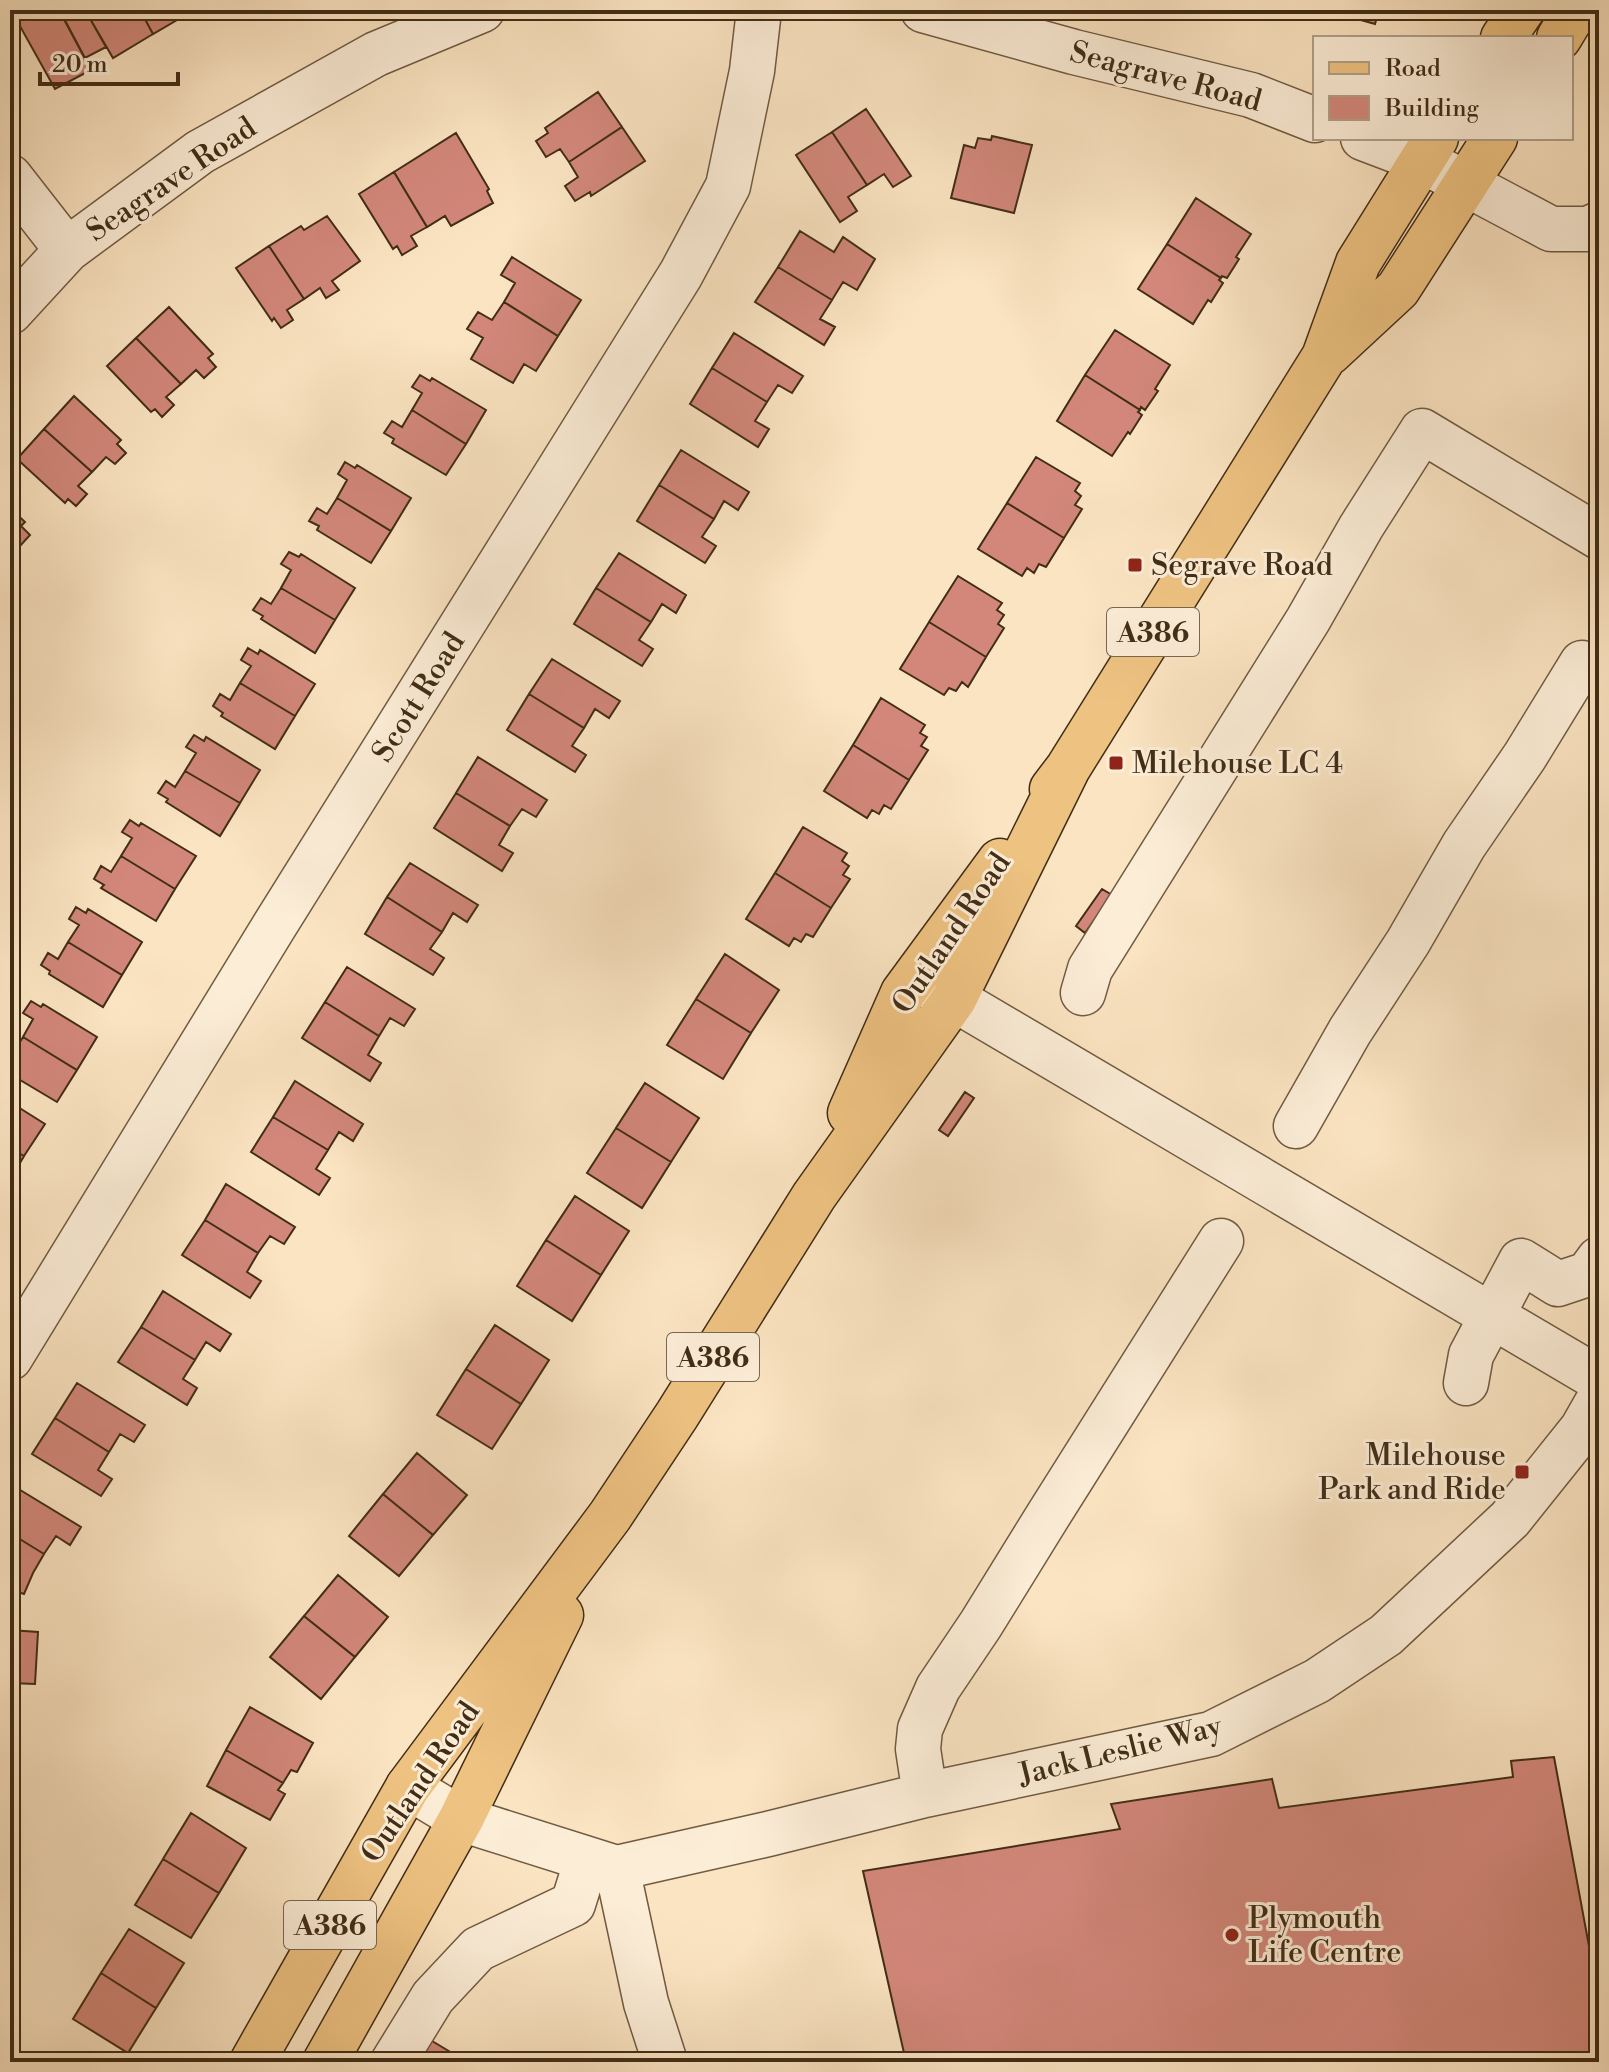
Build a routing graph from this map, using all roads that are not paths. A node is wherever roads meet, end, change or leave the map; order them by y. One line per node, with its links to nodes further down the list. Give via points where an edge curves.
1 (482, 10): 15 (street, Seagrave Road, via 376,54 200,152)
2 (759, 10): 29 (street, Scott Road, via 728,186 681,274)
3 (923, 10): 8 (street, Seagrave Road, via 1251,95)
4 (1522, 10): 6 (main road)
5 (1576, 10): 7 (main road)
6 (1504, 36)
7 (1560, 36)
8 (1313, 119)
9 (1375, 140): 11 (street)
10 (1494, 140): 13 (main road, Outland Road)
11 (1429, 149): 13 (street); 17 (main road, Outland Road / A386, via 1358,263)
12 (10, 177): 15 (street)
13 (1466, 184): 14 (street, via 1551,229); 17 (main road, Outland Road / A386, via 1398,289)
14 (1599, 224)
15 (67, 250): 16 (street, Seagrave Road)
16 (10, 312)
17 (1324, 357): 20 (main road, Outland Road / A386)
18 (1599, 537): 22 (street, via 1422,431 1090,969)
19 (1582, 663): 24 (street, via 1464,845)
20 (1068, 768): 21 (main road, Outland Road / A386); 23 (main road, Outland Road / A386)
21 (913, 978): 23 (street); 25 (main road, Outland Road / A386)
22 (1083, 993)
23 (954, 999): 25 (main road, Outland Road / A386); 28 (street)
24 (1296, 1126)
25 (814, 1196): 33 (main road, Outland Road / A386)
26 (1221, 1241): 35 (street, via 938,1688 920,1729)
27 (1599, 1259): 28 (street, via 1588,1274 1558,1284 1521,1261)
28 (1491, 1315): 30 (street); 31 (street, via 1471,1355)
29 (10, 1358)
30 (1599, 1379)
31 (1466, 1383)
32 (1599, 1399): 35 (street, Jack Leslie Way, via 1582,1429 1510,1519 1386,1635 1317,1681 1211,1734)
33 (610, 1516): 34 (main road, Outland Road / A386); 36 (main road, Outland Road / A386)
34 (408, 1787): 36 (street); 38 (main road, Outland Road / A386)
35 (925, 1795): 37 (street, Jack Leslie Way, via 768,1834)
36 (461, 1819): 37 (street); 39 (main road, Outland Road / A386)
37 (602, 1863): 40 (street, via 573,1904 478,1949 433,1997); 41 (street)
38 (252, 2062)
39 (325, 2062)
40 (393, 2062)
41 (665, 2062)

